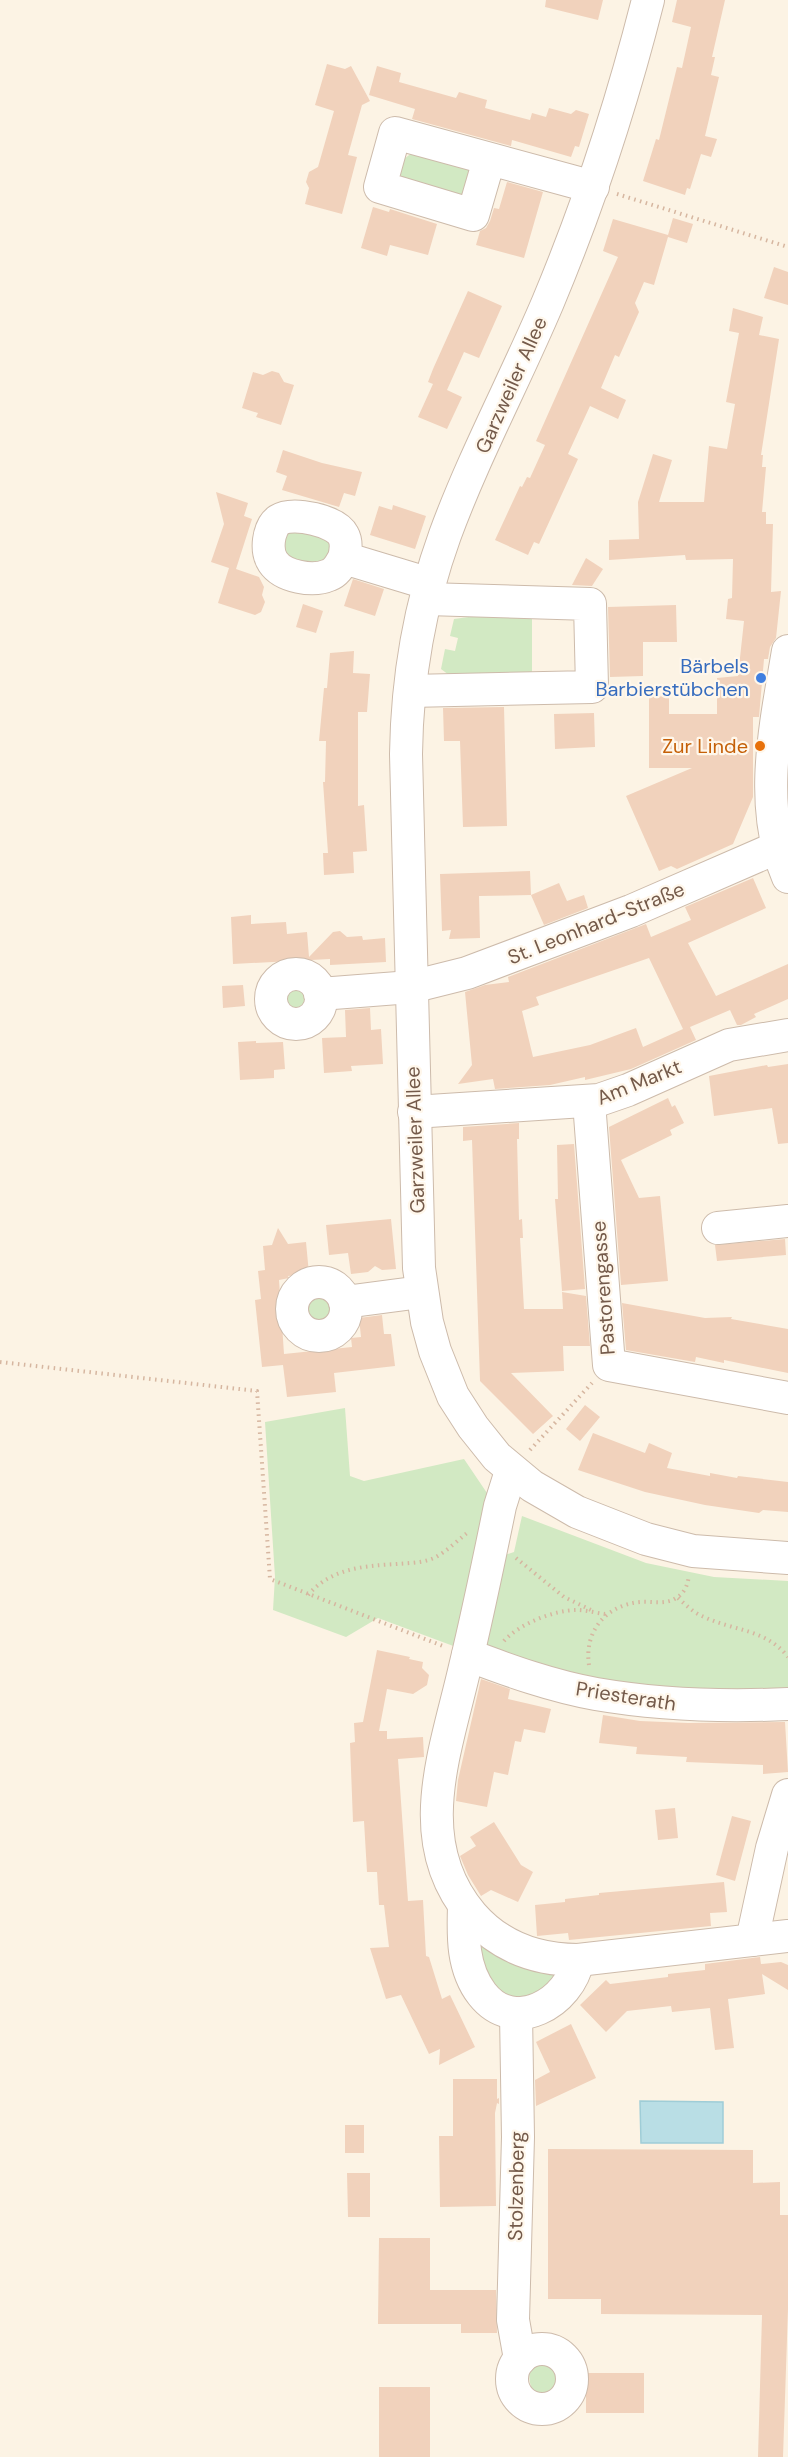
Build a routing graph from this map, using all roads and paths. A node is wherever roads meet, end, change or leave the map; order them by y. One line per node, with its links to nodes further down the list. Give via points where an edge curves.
1 (648, 0): 3 (street, Garzweiler Allee)
2 (489, 160): 3 (street)
3 (593, 187): 4 (path); 6 (street, Garzweiler Allee, via 550,296 448,527)
4 (788, 248)
5 (344, 558): 6 (street)
6 (429, 592): 8 (street, Garzweiler Allee); 8 (street, via 590,604 592,687)
7 (788, 651): 9 (street, via 773,765)
8 (410, 691): 11 (street, Garzweiler Allee, via 406,754)
9 (778, 847): 10 (street); 11 (street, St. Leonhard-Straße, via 631,911 467,973)
10 (788, 877)
11 (411, 987): 12 (street); 15 (street, Garzweiler Allee)
12 (320, 994)
13 (788, 1035): 14 (street, Am Markt, via 729,1045 628,1090)
14 (589, 1102): 15 (street, Am Markt); 21 (street, Pastorengasse)
15 (414, 1112): 18 (street, Garzweiler Allee)
16 (788, 1221): 17 (street)
17 (718, 1228)
18 (421, 1292): 19 (street); 23 (street, Garzweiler Allee, via 435,1351 453,1396 472,1427)
19 (345, 1302)
20 (0, 1362): 28 (path, via 257,1391 270,1579)
21 (609, 1365): 22 (street, Pastorengasse); 23 (path)
22 (788, 1398)
23 (511, 1471): 24 (street); 26 (street, Garzweiler Allee, via 542,1494 577,1512 646,1539)
24 (500, 1506): 25 (street); 28 (path, via 434,1557 337,1573 317,1584)
25 (493, 1538): 30 (path, via 564,1597 578,1606); 32 (street)
26 (693, 1551): 27 (street, Garzweiler Allee); 29 (path, via 688,1583)
27 (788, 1558)
28 (308, 1595): 32 (path)
29 (678, 1598): 30 (path, via 631,1603); 31 (path, via 705,1618 759,1634)
30 (606, 1614): 32 (path, via 571,1610 529,1622); 33 (path, via 592,1634 588,1648)
31 (788, 1657)
32 (477, 1659): 33 (street, Priesterath); 36 (street, via 441,1772 436,1806 444,1869)
33 (595, 1694): 34 (street, Priesterath, via 703,1706)
34 (788, 1704)
35 (788, 1796): 38 (street)
36 (464, 1905): 39 (street, via 487,1930 510,1945 542,1957); 40 (street, via 464,1945 472,1977 492,2003)
37 (788, 1936): 38 (street)
38 (752, 1940): 39 (street)
39 (578, 1960): 40 (street, via 574,1977 560,1995 538,2008)
40 (516, 2013): 41 (street, Stolzenberg, via 518,2137 513,2320)
41 (519, 2359)

